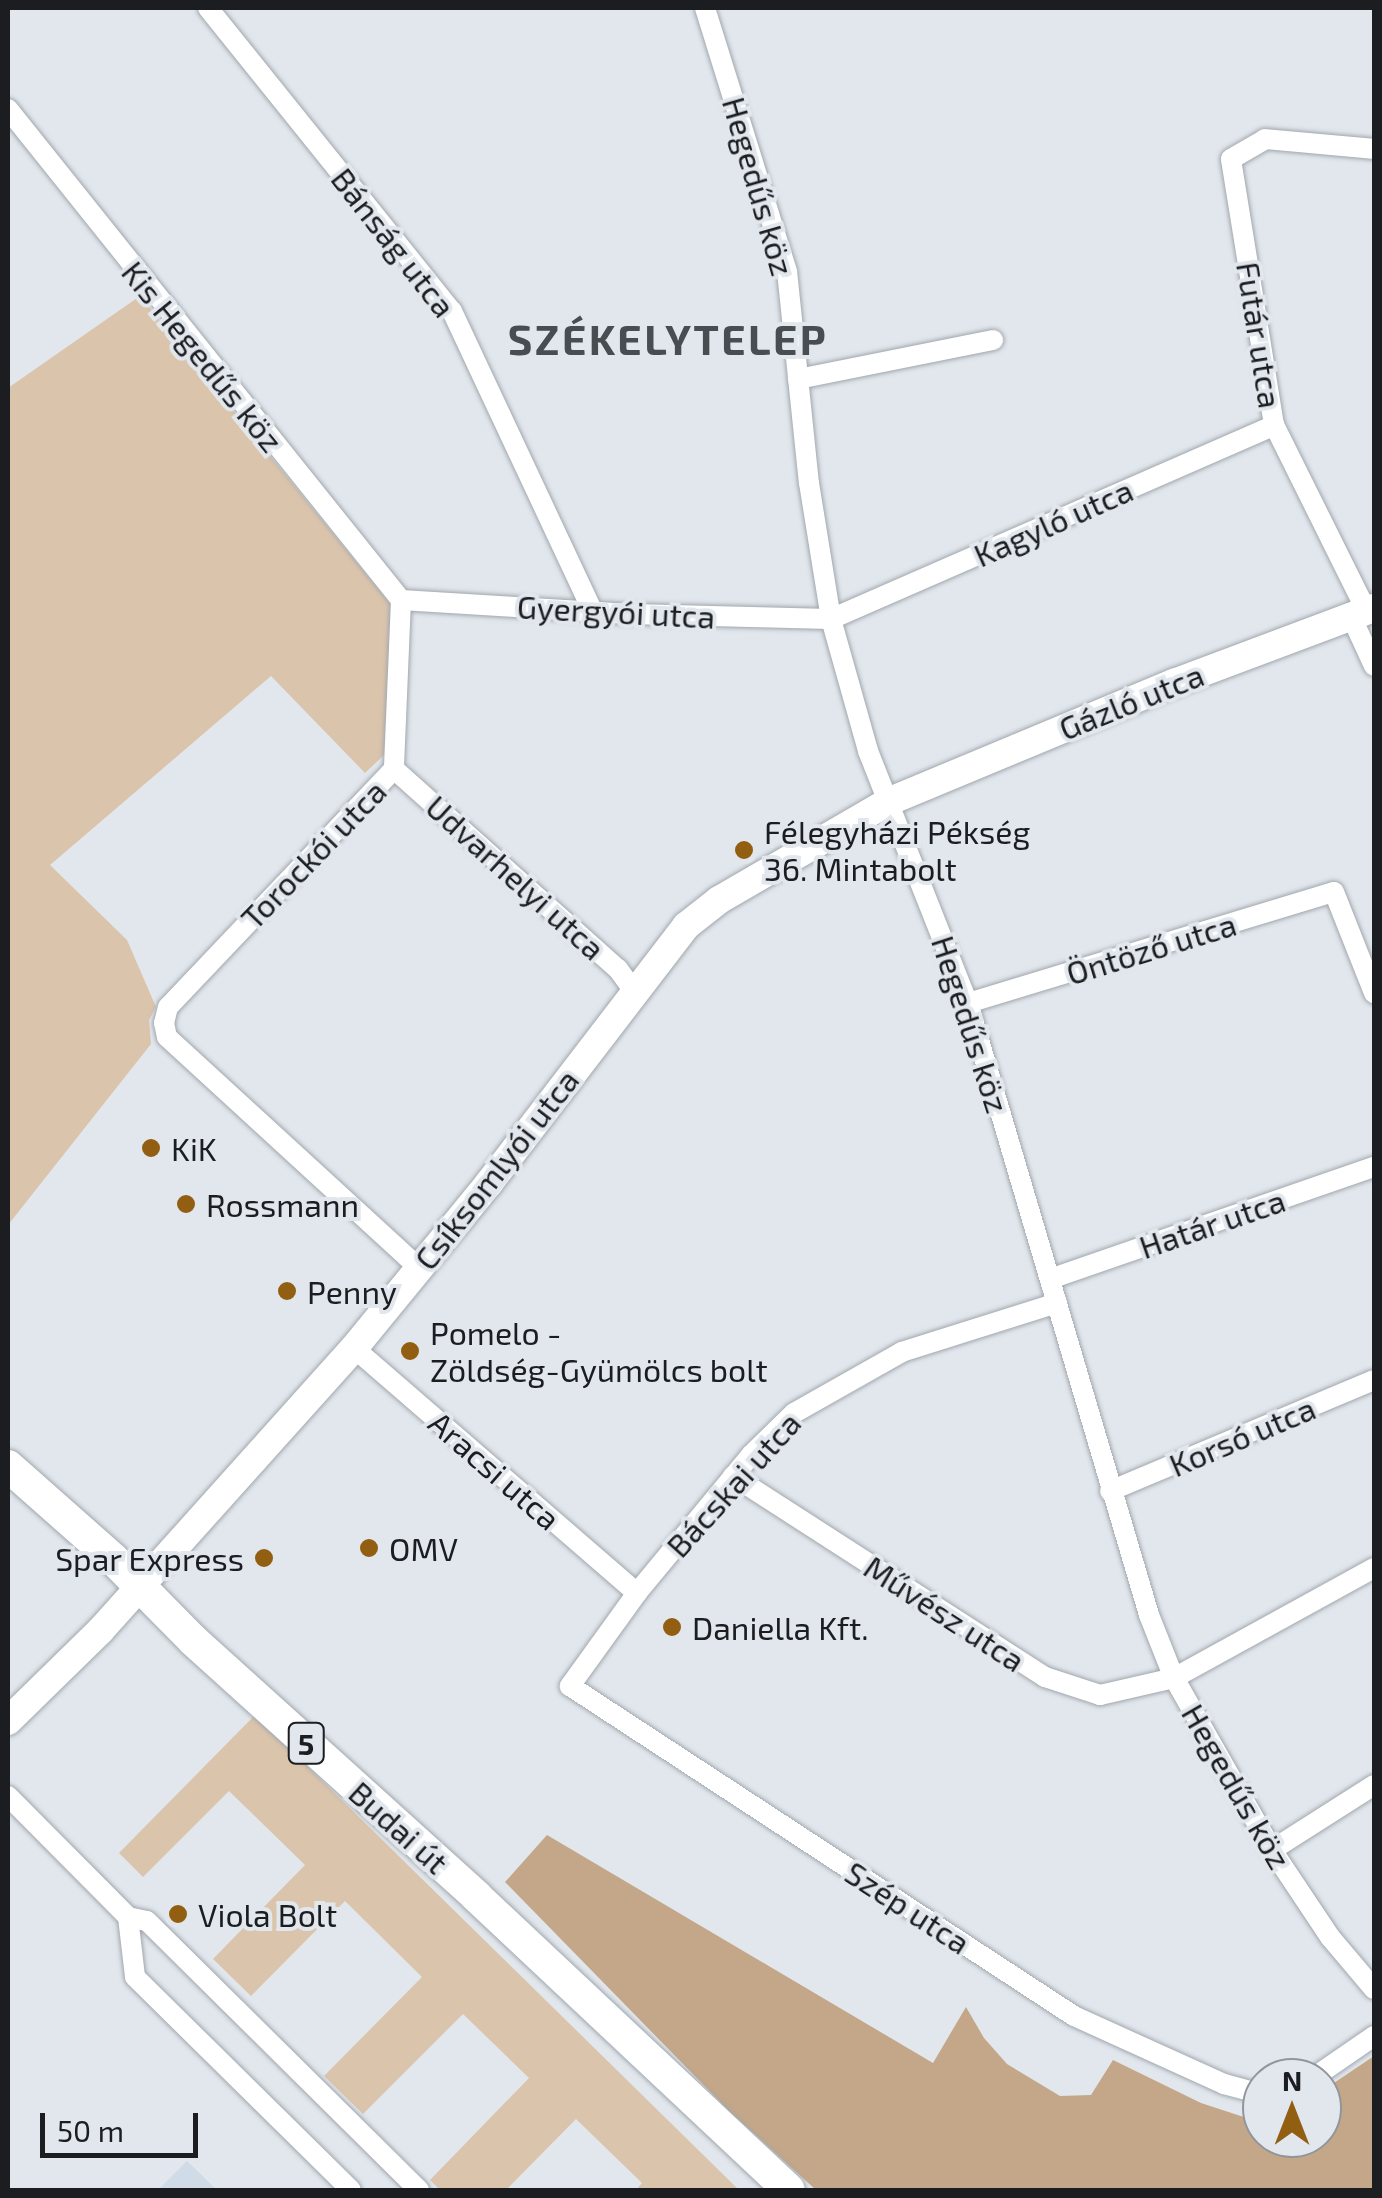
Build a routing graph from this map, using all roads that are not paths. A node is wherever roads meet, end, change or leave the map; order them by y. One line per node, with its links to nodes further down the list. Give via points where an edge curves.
1 (208, 8): 9 (street, Bánság utca, via 452,310)
2 (705, 8): 6 (street, Hegedűs köz, via 787,271)
3 (8, 110): 8 (street, Kis Hegedűs köz)
4 (1374, 149): 7 (street, Futár utca, via 1264,139 1231,159)
5 (993, 340): 6 (street)
6 (798, 379): 11 (street, Hegedűs köz)
7 (1274, 424): 10 (street, Futár utca); 11 (street, Kagyló utca)
8 (401, 600): 9 (street, Gyergyói utca); 13 (street, Torockói utca)
9 (592, 610): 11 (street, Gyergyói utca)
10 (1364, 611): 12 (street, Futár utca); 14 (street, Gázló utca)
11 (831, 619): 14 (street, Hegedűs köz, via 868,751)
12 (1374, 666)
13 (394, 769): 15 (street, Udvarhelyi utca, via 618,969); 19 (street, Torockói utca, via 168,1007 164,1022 167,1037)
14 (890, 801): 15 (street, Csíksomlyói utca, via 719,900 686,926); 17 (street, Hegedűs köz)
15 (633, 990): 19 (street, Csíksomlyói utca)
16 (1374, 993): 17 (street, Öntöző utca, via 1334,892)
17 (968, 1004): 20 (street, Hegedűs köz)
18 (1374, 1167): 20 (street, Határ utca)
19 (419, 1268): 22 (street, Csíksomlyói utca)
20 (1050, 1279): 21 (street, Hegedűs köz)
21 (1058, 1303): 25 (street, Bácskai utca, via 902,1352 858,1373 794,1413); 26 (street, Hegedűs köz)
22 (354, 1348): 28 (street, Csíksomlyói utca); 29 (street, Aracsi utca)
23 (1374, 1380): 26 (street, Korsó utca)
24 (8, 1466): 28 (main road, Budai út / 5)
25 (733, 1476): 29 (street, Bácskai utca); 30 (street, Művész utca, via 1045,1677 1100,1695)
26 (1110, 1491): 30 (street, Hegedűs köz)
27 (1374, 1568): 30 (street, Művész utca)
28 (140, 1586): 32 (street, Csíksomlyói utca); 43 (main road, Budai út / 5)
29 (636, 1593): 31 (street, Bácskai utca)
30 (1174, 1678): 35 (street, Hegedűs köz)
31 (570, 1686): 40 (street, Szép utca, via 1074,2016)
32 (8, 1721)
33 (1374, 1786): 35 (street)
34 (8, 1796): 36 (street)
35 (1272, 1850): 37 (street, Hegedűs köz)
36 (128, 1916): 41 (street, via 135,1977); 42 (street, via 147,1921)
37 (1374, 1989)
38 (1374, 2036): 39 (street)
39 (1342, 2058)
40 (1242, 2089)
41 (350, 2190)
42 (420, 2190)
43 (788, 2190)

